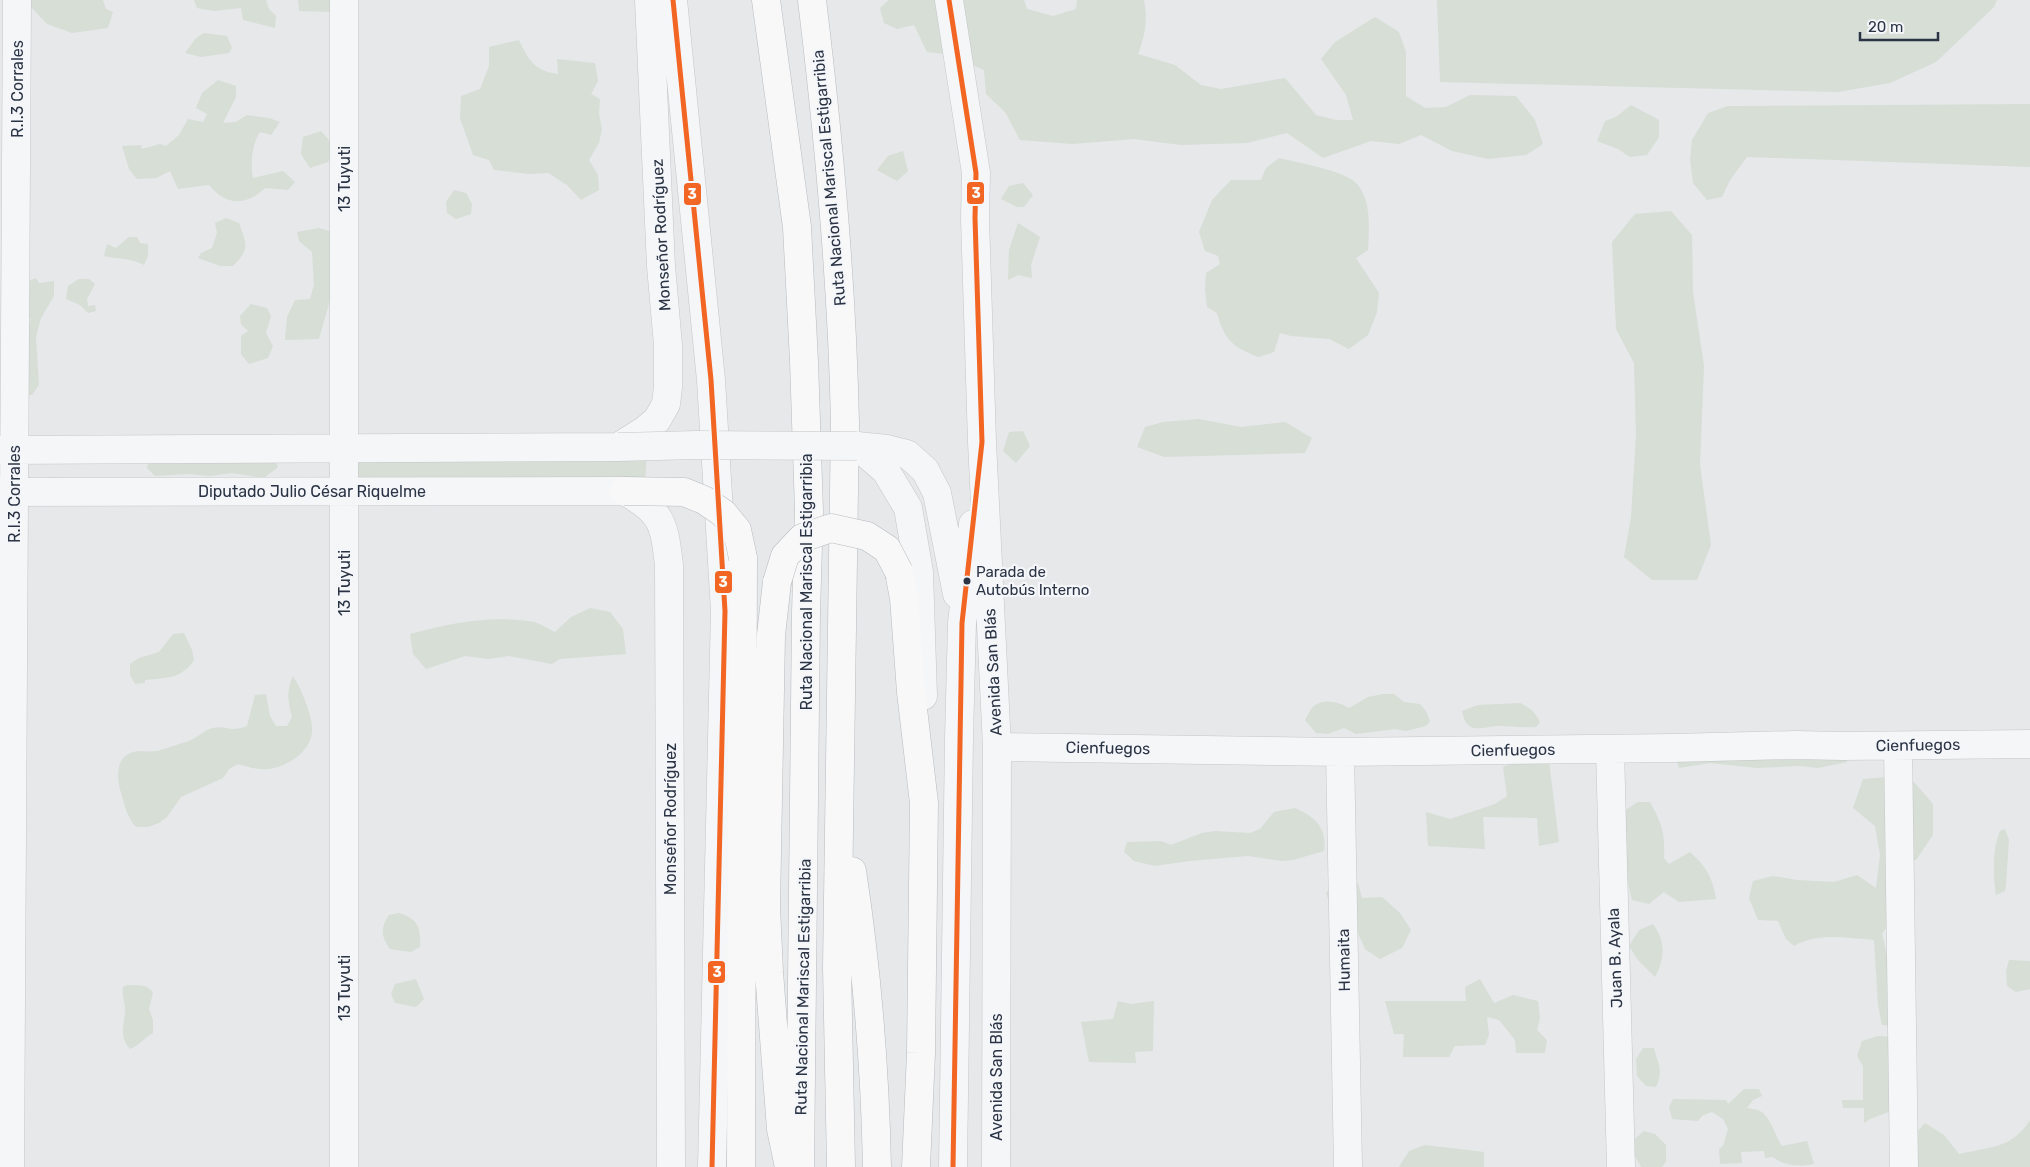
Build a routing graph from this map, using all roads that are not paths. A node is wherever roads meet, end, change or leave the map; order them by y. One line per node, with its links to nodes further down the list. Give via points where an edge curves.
1 (18, 0): 8 (street, R.I.3 Corrales)
2 (344, 0): 12 (street, 13 Tuyuti)
3 (649, 0): 11 (street, Monseñor Rodríguez, via 668,387 666,404 657,420)
4 (673, 0): 29 (street, via 711,380 725,611)
5 (766, 0): 32 (highway, Ruta Nacional Mariscal Estigarribia, via 797,227 806,441 808,511)
6 (812, 0): 24 (highway, Ruta Nacional Mariscal Estigarribia, via 834,209 843,354 845,432)
7 (949, 0): 9 (street, Avenida San Blás, via 976,173)
8 (8, 116): 13 (street, R.I.3 Corrales)
9 (982, 442): 17 (street); 20 (street, Avenida San Blás)
10 (857, 446): 11 (street, bridge); 17 (street, via 907,454 925,470 937,493); 25 (street, via 886,471 908,508 919,572)
11 (618, 447): 12 (street)
12 (344, 449): 13 (street); 14 (street, 13 Tuyuti)
13 (7, 450): 16 (street, R.I.3 Corrales)
14 (344, 491): 15 (street, Diputado Julio César Riquelme); 16 (street, Diputado Julio César Riquelme); 27 (street, 13 Tuyuti)
15 (624, 491): 28 (street, Monseñor Rodríguez, via 648,505 661,521 669,565); 30 (highway, bridge, via 684,492 704,500 723,513 737,530 743,558)
16 (7, 492): 23 (street, R.I.3 Corrales)
17 (962, 622): 36 (street)
18 (2030, 744): 19 (street, Cienfuegos)
19 (1898, 746): 21 (street, Cienfuegos); 40 (street)
20 (997, 747): 22 (street, Cienfuegos); 37 (street, Avenida San Blás)
21 (1610, 749): 22 (street, Cienfuegos); 39 (street, Juan B. Ayala)
22 (1340, 752): 38 (street, Humaita)
23 (6, 786): 26 (street, R.I.3 Corrales)
24 (840, 795): 33 (highway, Ruta Nacional Mariscal Estigarribia, via 837,967); 34 (highway, via 858,910 867,998)
25 (924, 803): 31 (highway, bridge, via 899,572 887,549 867,536 831,528 802,538 785,556 777,582 771,635 766,907 781,1129); 35 (highway)
26 (10, 1167)
27 (344, 1167)
28 (671, 1167)
29 (712, 1167)
30 (740, 1167)
31 (789, 1167)
32 (800, 1167)
33 (841, 1167)
34 (877, 1167)
35 (916, 1167)
36 (953, 1167)
37 (996, 1167)
38 (1348, 1167)
39 (1621, 1167)
40 (1904, 1167)

